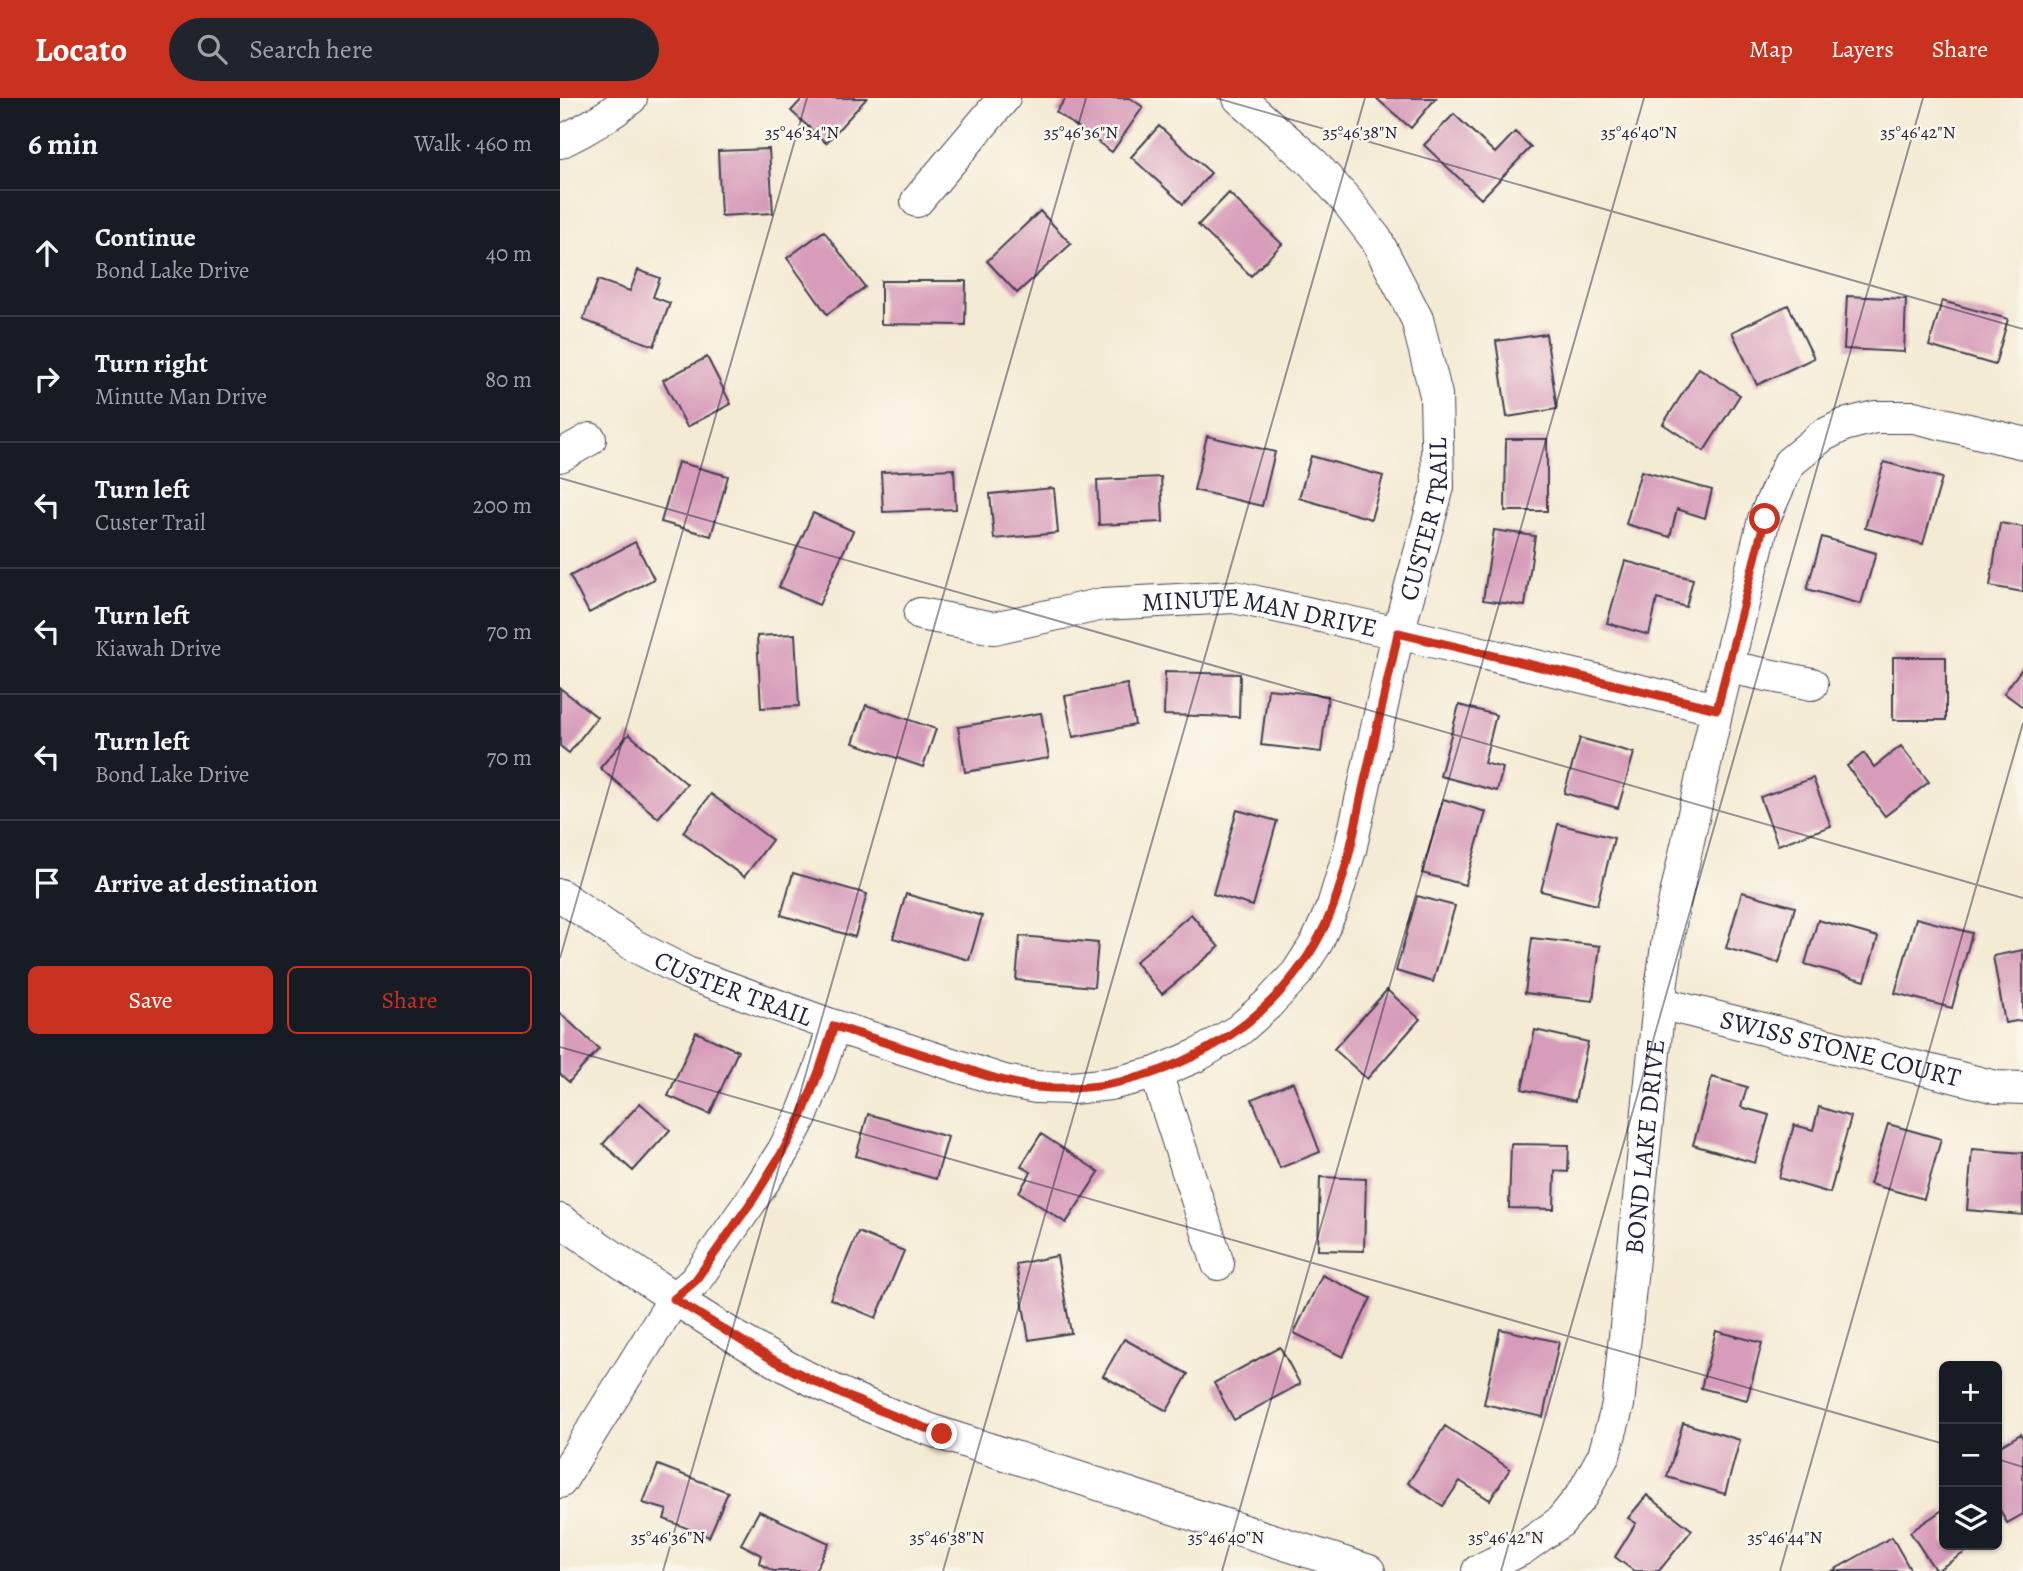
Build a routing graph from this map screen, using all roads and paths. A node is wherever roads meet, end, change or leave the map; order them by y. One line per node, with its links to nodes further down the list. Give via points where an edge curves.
1 (631, 98): 4 (street)
2 (1004, 98): 5 (street)
3 (1238, 98): 10 (street, CUSTER TRAIL, via 1313,163 1347,201 1377,239 1417,319 1436,395 1438,487)
4 (560, 142)
5 (917, 201)
6 (590, 439): 8 (street)
7 (2023, 443): 11 (street, BOND LAKE DRIVE, via 1914,417 1875,417 1822,436 1789,463 1765,519)
8 (560, 456)
9 (920, 614): 10 (street, MINUTE MAN DRIVE, via 994,628 1103,604 1234,597)
10 (1398, 633): 13 (street, MINUTE MAN DRIVE); 17 (street, CUSTER TRAIL, via 1350,850 1317,942 1297,973 1239,1030)
11 (1728, 667): 12 (street); 13 (street, BOND LAKE DRIVE)
12 (1812, 684)
13 (1717, 709): 15 (street, BOND LAKE DRIVE, via 1671,918)
14 (560, 895): 16 (street, CUSTER TRAIL, via 633,945 687,973)
15 (1659, 1003): 18 (street, SWISS STONE COURT, via 1996,1087); 24 (street, BOND LAKE DRIVE, via 1618,1405 1604,1455 1582,1495 1560,1522 1522,1549)
16 (834, 1026): 17 (street, CUSTER TRAIL, via 1004,1081 1037,1087 1110,1084); 21 (street, via 802,1115 783,1151 695,1281)
17 (1156, 1073): 20 (street)
18 (2023, 1088)
19 (560, 1220): 21 (street)
20 (1218, 1264)
21 (674, 1299): 22 (street); 23 (street, via 772,1358 885,1413)
22 (560, 1482)
23 (1369, 1571)
24 (1478, 1571)

